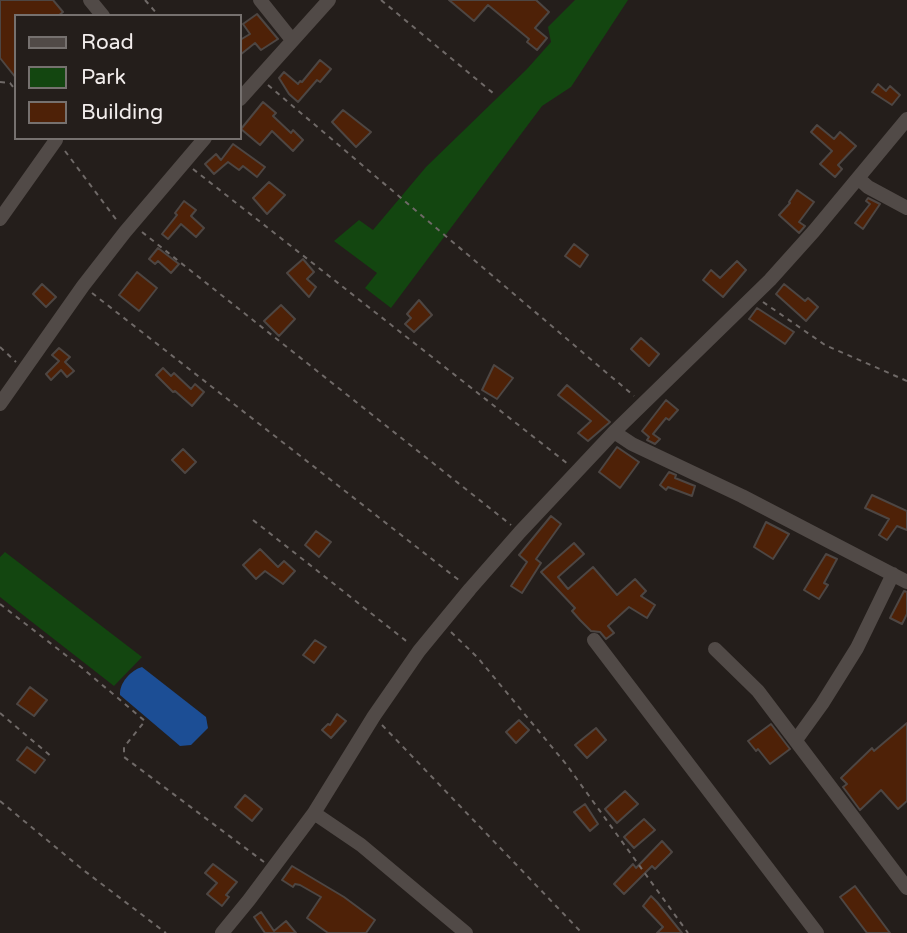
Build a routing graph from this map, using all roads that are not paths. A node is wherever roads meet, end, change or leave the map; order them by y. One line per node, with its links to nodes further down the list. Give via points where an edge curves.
1 (90, 0): 4 (street)
2 (260, 0): 5 (street)
3 (329, 0): 5 (street)
4 (101, 14)
5 (292, 40): 6 (street)
6 (242, 97)
7 (907, 119): 10 (street)
8 (56, 140): 12 (street)
9 (202, 140): 13 (street, via 83,286)
10 (858, 178): 11 (street); 14 (street, via 753,296)
11 (907, 208)
12 (0, 219)
13 (0, 404)
14 (614, 432): 15 (street); 20 (street, via 441,623 374,716)
15 (892, 574): 16 (street); 19 (street, via 857,648)
16 (907, 582)
17 (594, 640): 24 (street)
18 (715, 649): 19 (street, via 758,691)
19 (796, 740): 21 (street)
20 (314, 813): 22 (street); 23 (street)
21 (907, 888)
22 (222, 933)
23 (466, 933)
24 (817, 933)

